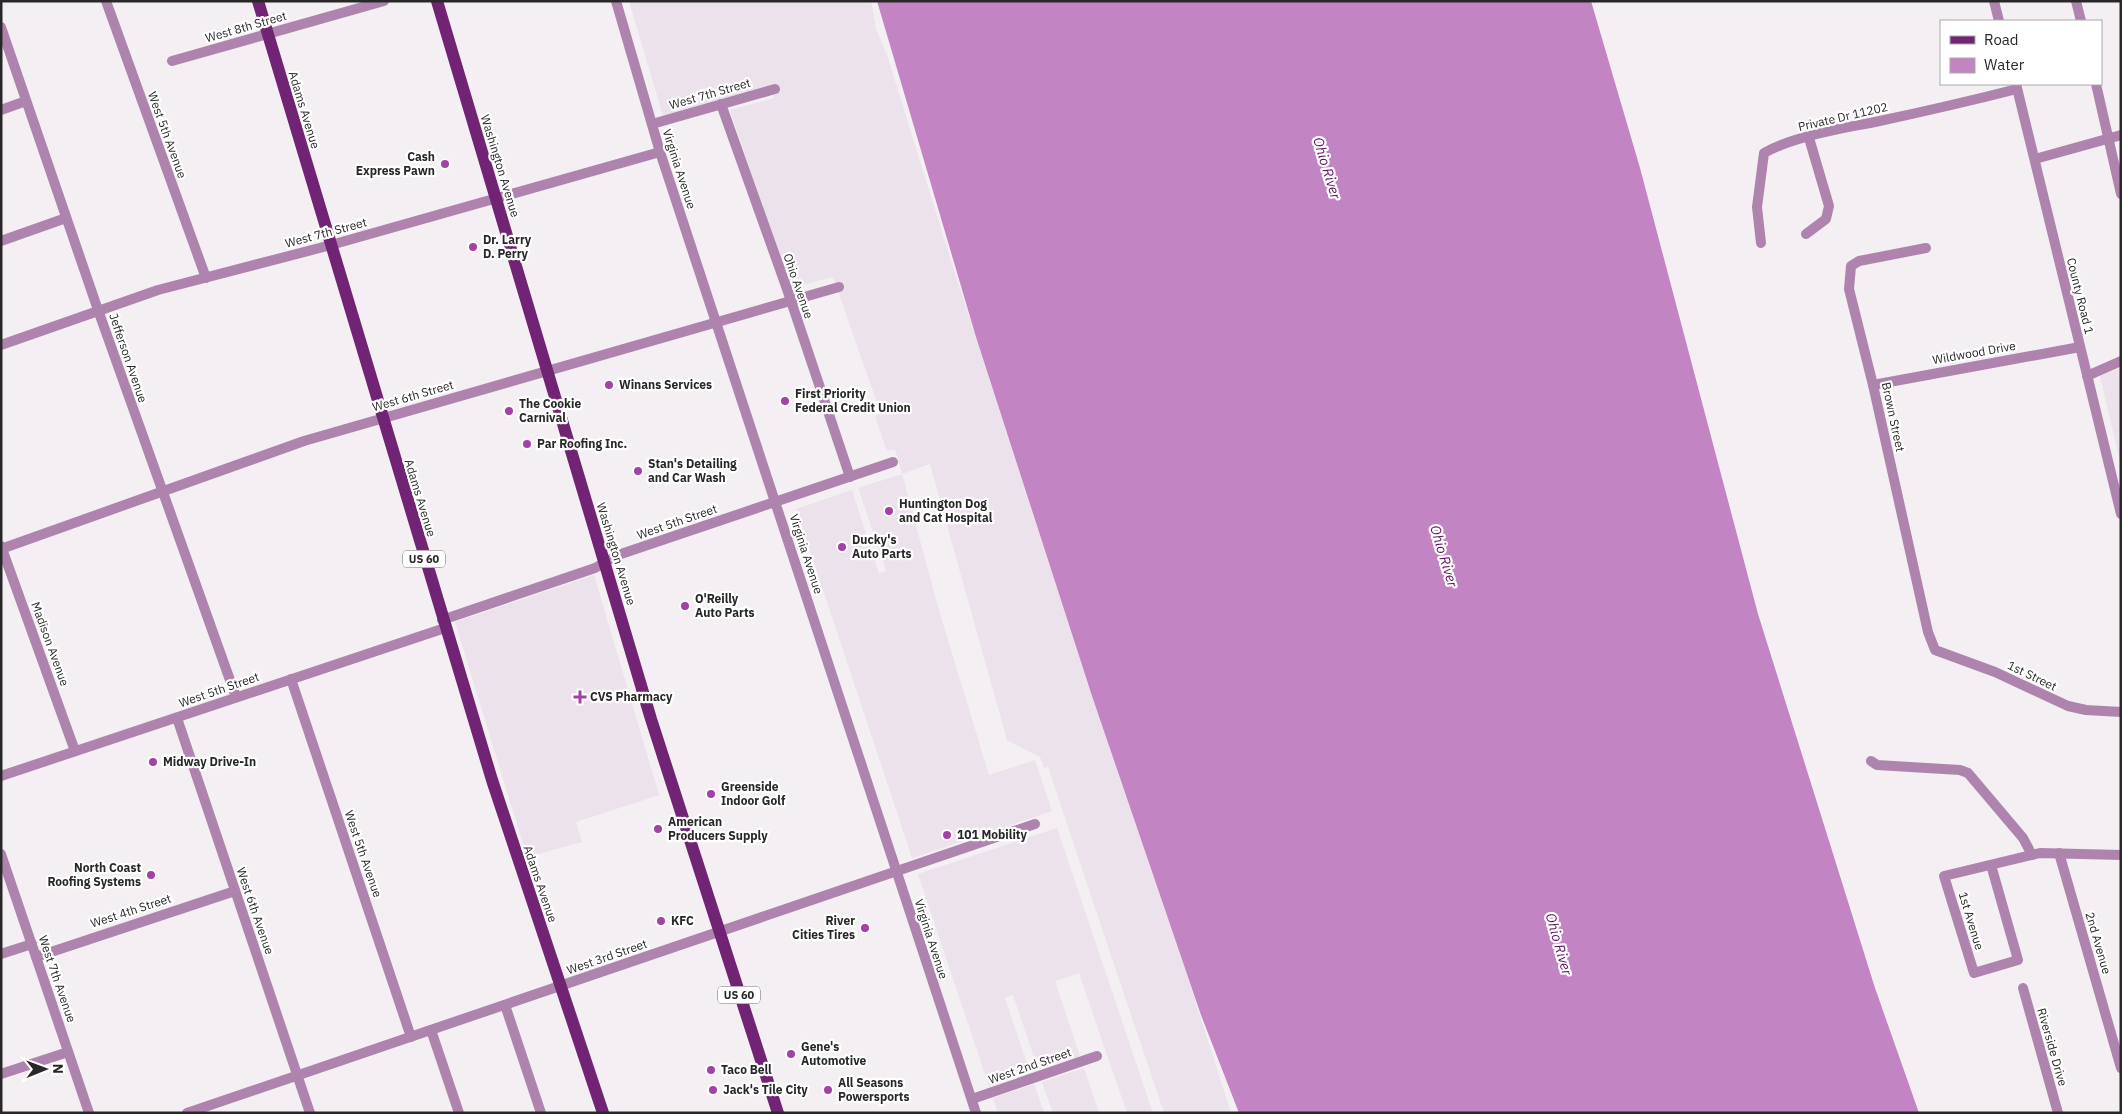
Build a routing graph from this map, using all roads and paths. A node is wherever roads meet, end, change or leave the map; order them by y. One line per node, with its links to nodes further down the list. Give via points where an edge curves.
1 (106, 1): 33 (street, West 5th Avenue)
2 (258, 1): 11 (main road, Adams Avenue / US 60)
3 (384, 1): 11 (street, West 8th Street)
4 (437, 1): 26 (main road, Washington Avenue / US 60)
5 (616, 1): 19 (street, Virginia Avenue)
6 (1994, 1): 8 (street)
7 (2076, 1): 9 (street)
8 (1999, 20)
9 (2082, 20)
10 (1, 27): 16 (street, Jefferson Avenue)
11 (267, 34): 12 (street, West 8th Street); 31 (main road, Adams Avenue / US 60)
12 (172, 61)
13 (2096, 85): 21 (street)
14 (2016, 86): 22 (street, Private Dr 11202); 24 (street, County Road 1)
15 (774, 90): 17 (street, West 7th Street)
16 (26, 101): 18 (street); 27 (street, Jefferson Avenue)
17 (721, 104): 19 (street, West 7th Street); 35 (street, Ohio Avenue)
18 (1, 110)
19 (652, 124): 23 (street, Virginia Avenue)
20 (2121, 135): 21 (street)
21 (2108, 137): 24 (street); 25 (street)
22 (1809, 138): 28 (street, via 1829,206 1826,219); 30 (street, Private Dr 11202, via 1776,146 1764,153 1757,207)
23 (660, 152): 26 (street, West 7th Street); 37 (street, Virginia Avenue)
24 (2035, 159): 39 (street, County Road 1)
25 (2121, 194)
26 (496, 198): 31 (street, West 7th Street); 41 (main road, Washington Avenue / US 60)
27 (66, 218): 29 (street); 36 (street, Jefferson Avenue)
28 (1806, 234)
29 (1, 241)
30 (1761, 243)
31 (331, 245): 33 (street, West 7th Street); 44 (main road, Adams Avenue / US 60)
32 (1926, 248): 43 (street, Brown Street, via 1850,266 1849,289)
33 (206, 278): 36 (street, West 7th Street)
34 (839, 287): 35 (street, West 6th Street)
35 (791, 301): 37 (street, West 6th Street); 46 (street, Ohio Avenue)
36 (98, 310): 38 (street, West 7th Street); 47 (street, Jefferson Avenue)
37 (717, 322): 41 (street, West 6th Street); 48 (street, Virginia Avenue)
38 (1, 345)
39 (2080, 347): 42 (street, County Road 1); 43 (street, Wildwood Drive)
40 (2121, 362): 42 (street)
41 (547, 370): 44 (street, West 6th Street); 51 (main road, Washington Avenue / US 60)
42 (2087, 376): 49 (street, County Road 1)
43 (1873, 385): 53 (street, Brown Street, via 1928,632)
44 (382, 418): 47 (street, West 6th Street, via 304,441); 52 (main road, Adams Avenue / US 60)
45 (893, 462): 46 (street, West 5th Street)
46 (850, 477): 48 (street, West 5th Street)
47 (162, 492): 50 (street, West 6th Street); 55 (street, Jefferson Avenue)
48 (775, 502): 51 (street, West 5th Street); 67 (street, Virginia Avenue)
49 (2121, 514)
50 (2, 548): 58 (street, Madison Avenue)
51 (604, 562): 52 (street, West 5th Street); 69 (main road, Washington Avenue / US 60)
52 (443, 624): 54 (street, West 5th Street); 73 (main road, Adams Avenue / US 60)
53 (1935, 650): 56 (street, 1st Street, via 1994,672 2068,706)
54 (291, 679): 55 (street, West 5th Street); 77 (street, West 5th Avenue)
55 (236, 697): 57 (street, West 5th Street)
56 (2121, 712)
57 (177, 718): 58 (street, West 5th Street); 68 (street, West 6th Avenue)
58 (75, 751): 60 (street, West 5th Street)
59 (1871, 762): 64 (street, via 1968,773 2024,838)
60 (1, 776)
61 (1035, 824): 67 (street, West 3rd Street)
62 (2060, 853): 64 (street); 65 (street); 80 (street, 2nd Avenue)
63 (1, 854): 70 (street, West 7th Avenue)
64 (2032, 854): 66 (street)
65 (2121, 855)
66 (1991, 865): 66 (street, 1st Avenue, via 1944,876 1974,973 2018,960)
67 (896, 870): 69 (street, West 3rd Street); 83 (street, Virginia Avenue)
68 (235, 891): 72 (street, West 4th Street); 82 (street, West 6th Avenue)
69 (718, 931): 73 (street, West 3rd Street); 90 (main road, Washington Avenue / US 60)
70 (32, 944): 71 (street); 72 (street, West 7th Avenue)
71 (1, 954)
72 (36, 957): 78 (street, West 7th Avenue)
73 (560, 986): 75 (street, West 3rd Street); 89 (main road, Adams Avenue / US 60)
74 (2023, 988): 92 (street, Riverside Drive)
75 (505, 1005): 76 (street, West 3rd Street); 88 (street)
76 (431, 1030): 77 (street, West 3rd Street); 87 (street)
77 (411, 1037): 82 (street, West 3rd Street)
78 (68, 1052): 81 (street); 84 (street, West 7th Avenue)
79 (1097, 1056): 83 (street, West 2nd Street)
80 (2121, 1068)
81 (1, 1074)
82 (297, 1075): 85 (street, West 3rd Street); 86 (street, West 6th Avenue)
83 (972, 1099): 91 (street, Virginia Avenue)
84 (89, 1113)
85 (187, 1113)
86 (310, 1113)
87 (459, 1113)
88 (541, 1113)
89 (603, 1113)
90 (778, 1113)
91 (976, 1113)
92 (2058, 1113)

